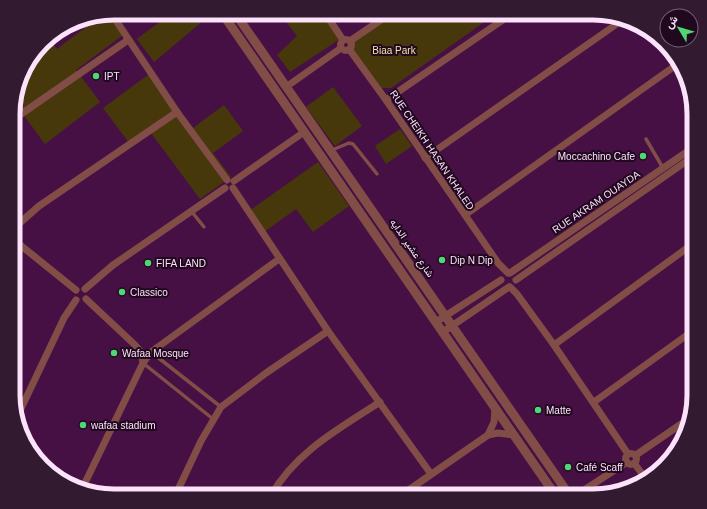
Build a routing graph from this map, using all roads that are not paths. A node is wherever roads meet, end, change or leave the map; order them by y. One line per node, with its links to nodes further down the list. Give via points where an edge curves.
1 (115, 20): 8 (street)
2 (227, 20): 15 (street)
3 (240, 20): 11 (street, شارع عشير الدايه)
4 (329, 20): 9 (street, RUE CHEIKH HASAN KHALED)
5 (381, 20): 9 (street)
6 (503, 20): 12 (street)
7 (617, 24): 19 (street)
8 (128, 40): 13 (street); 14 (street)
9 (346, 45): 11 (street); 12 (street, RUE CHEIKH HASAN KHALED)
10 (674, 67): 27 (street)
11 (286, 87): 17 (street, شارع عشير الدايه)
12 (386, 100): 19 (street, RUE CHEIKH HASAN KHALED)
13 (177, 112): 23 (street); 28 (street, via 39,206)
14 (20, 115)
15 (304, 132): 24 (street); 42 (street)
16 (646, 139): 21 (lane)
17 (331, 151): 22 (lane, via 349,143 353,144); 41 (street, شارع عشير الدايه)
18 (687, 152): 21 (street, RUE AKRAM OUAYDA)
19 (425, 158): 27 (street, RUE CHEIKH HASAN KHALED)
20 (687, 161): 36 (street, RUE AKRAM OUAYDA)
21 (664, 168): 34 (street, RUE AKRAM OUAYDA)
22 (377, 174)
23 (227, 180): 24 (street, via 231,178); 25 (street)
24 (234, 185): 25 (street, via 229,190); 32 (street)
25 (225, 188): 26 (street)
26 (192, 212): 29 (lane); 38 (street, via 113,265)
27 (465, 216): 33 (street, RUE CHEIKH HASAN KHALED)
28 (20, 223)
29 (204, 227)
30 (20, 245): 37 (street)
31 (687, 248): 47 (street)
32 (279, 258): 44 (street); 49 (street)
33 (498, 263): 34 (street, RUE CHEIKH HASAN KHALED); 35 (street, RUE CHEIKH HASAN KHALED)
34 (509, 273): 35 (street, via 503,275); 36 (street, via 514,275)
35 (502, 279): 36 (street, via 504,285); 41 (street)
36 (512, 284): 43 (street, RUE AKRAM OUAYDA); 47 (street)
37 (76, 290): 38 (street); 40 (street)
38 (85, 290): 39 (street)
39 (86, 299): 40 (street); 48 (street)
40 (76, 300): 54 (street, via 64,318)
41 (446, 316): 42 (street); 43 (street, شارع عشير الدايه)
42 (436, 322): 45 (street)
43 (453, 326): 45 (street, RUE AKRAM OUAYDA); 68 (street, شارع عشير الدايه)
44 (328, 331): 51 (street); 53 (street)
45 (443, 332): 55 (street)
46 (687, 335): 52 (street)
47 (554, 345): 52 (street)
48 (141, 352): 49 (street); 50 (street)
49 (151, 352): 50 (street); 53 (lane)
50 (143, 363): 56 (lane); 63 (street)
51 (380, 402): 61 (street); 65 (street, via 302,456 289,468)
52 (594, 402): 60 (street)
53 (221, 407): 56 (street)
54 (21, 408)
55 (495, 408): 58 (street, via 494,422); 59 (street)
56 (213, 419): 64 (street)
57 (682, 423): 60 (street)
58 (488, 435): 59 (street); 61 (street)
59 (514, 435): 67 (street)
60 (631, 459): 62 (street); 69 (street)
61 (431, 474): 66 (street)
62 (643, 474)
63 (85, 484)
64 (178, 489)
65 (274, 489)
66 (410, 489)
67 (551, 489)
68 (565, 489)
69 (586, 489)

